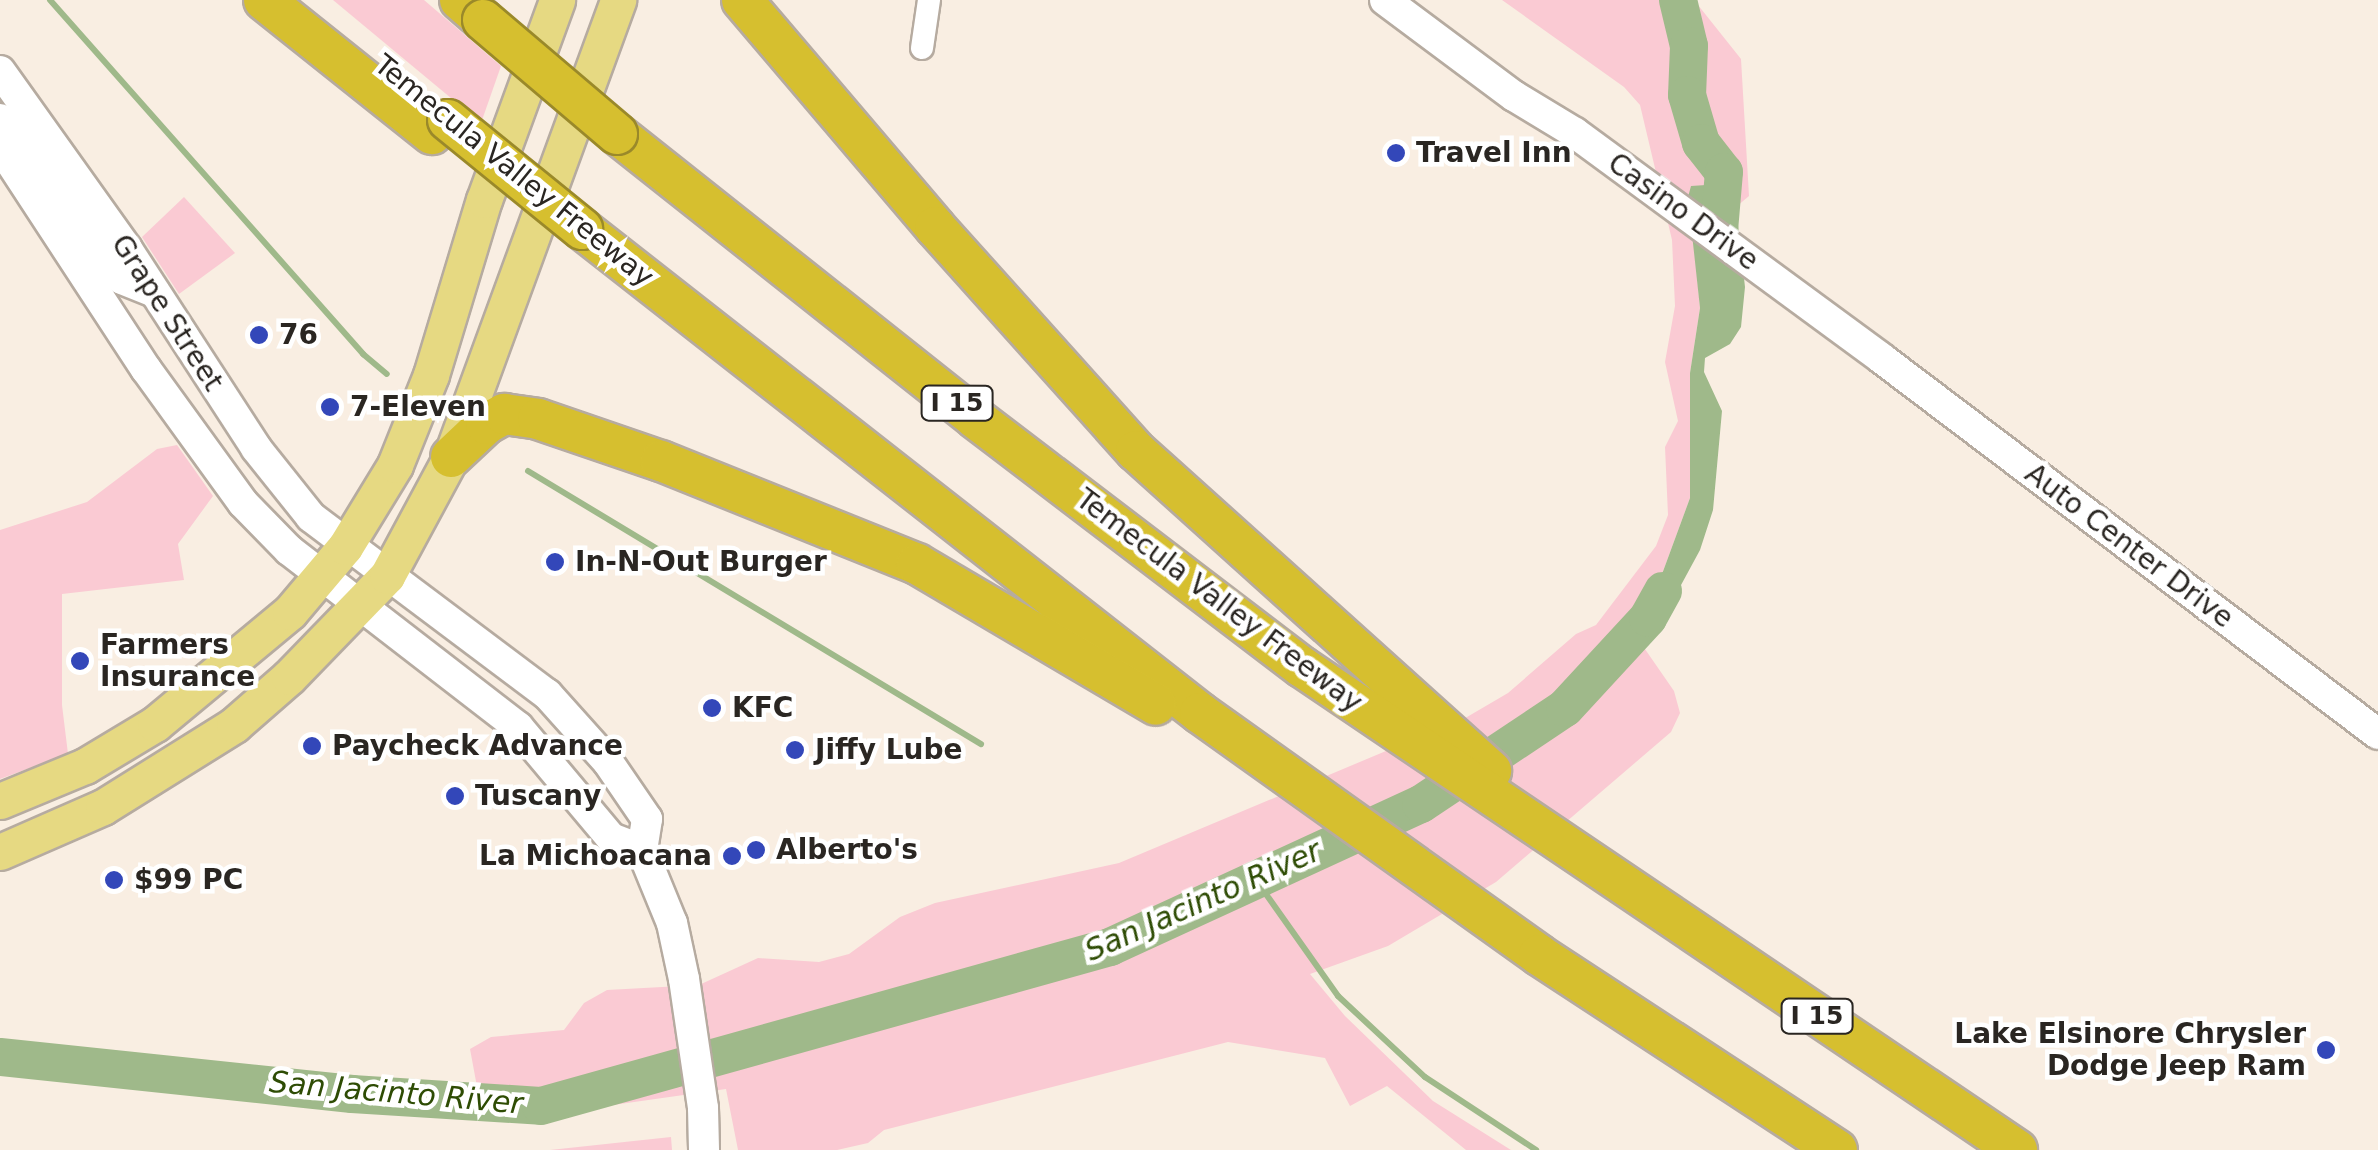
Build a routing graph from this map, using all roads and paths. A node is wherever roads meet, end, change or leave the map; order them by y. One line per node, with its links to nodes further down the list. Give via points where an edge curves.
1 (264, 0): 12 (highway)
2 (308, 0): 12 (highway, Temecula Valley Freeway)
3 (557, 0): 17 (main road, via 484,200 431,375 395,465)
4 (618, 0): 16 (main road)
5 (742, 0): 28 (highway, via 1136,451)
6 (929, 0): 9 (street)
7 (1385, 0): 15 (main road, Casino Drive)
8 (472, 10): 28 (highway, Temecula Valley Freeway / I 15, bridge, via 617,134 1302,667)
9 (922, 48)
10 (0, 70): 14 (main road, Grape Street)
11 (0, 119): 14 (main road, via 24,136 114,271)
12 (440, 127): 21 (highway, Temecula Valley Freeway, bridge, via 527,184)
13 (0, 146): 18 (main road, Grape Street, via 243,503)
14 (154, 292): 17 (main road, Grape Street, via 256,448)
15 (1881, 358): 23 (main road, Auto Center Drive)
16 (451, 457): 19 (main road); 21 (highway, via 504,414 661,461 917,564 1163,709)
17 (346, 547): 18 (main road); 19 (main road, Grape Street)
18 (323, 576): 20 (main road, Grape Street); 25 (main road, via 290,612 155,724 85,766)
19 (387, 576): 20 (main road); 24 (main road, Grape Street, via 548,694)
20 (359, 604): 22 (main road, Grape Street); 27 (main road, via 289,677 186,758 103,808)
21 (1200, 713): 32 (highway, Temecula Valley Freeway, via 1540,955)
22 (518, 726): 24 (main road, via 539,726 571,755 584,757); 26 (main road, via 611,838)
23 (2378, 734)
24 (595, 747): 26 (main road, Grape Street, via 647,819)
25 (0, 801)
26 (642, 850): 29 (main road, Grape Street, via 672,922)
27 (0, 852)
28 (1618, 883): 33 (highway, Temecula Valley Freeway / I 15)
29 (703, 1108): 30 (main road); 31 (main road)
30 (704, 1150)
31 (722, 1150)
32 (1837, 1150)
33 (2017, 1150)

